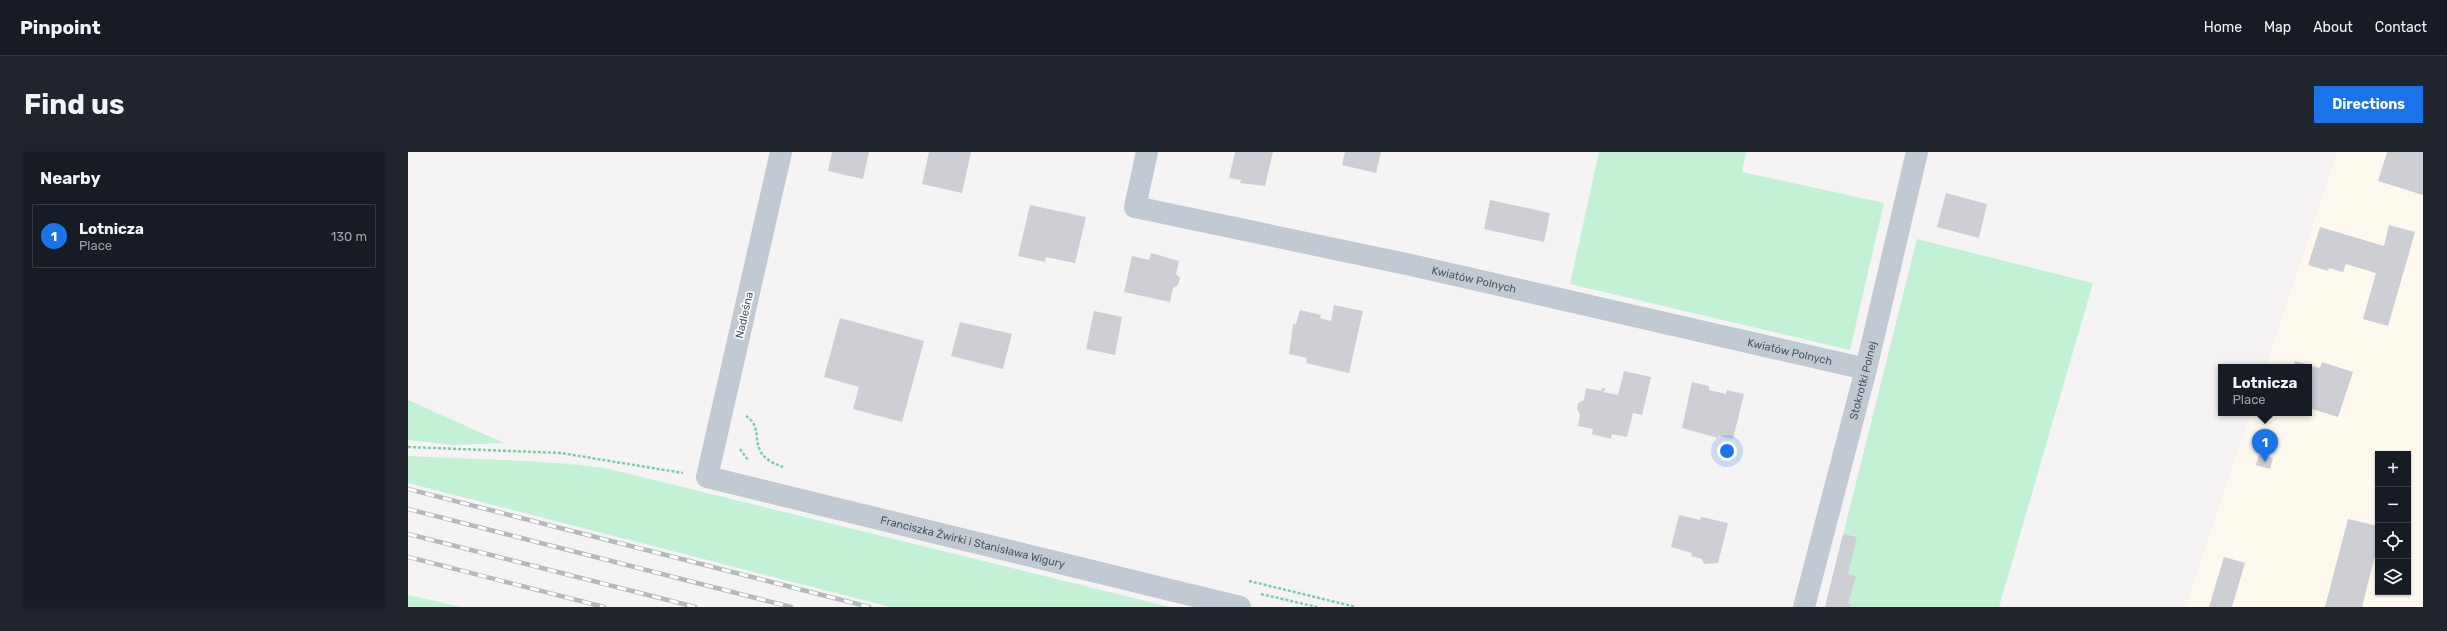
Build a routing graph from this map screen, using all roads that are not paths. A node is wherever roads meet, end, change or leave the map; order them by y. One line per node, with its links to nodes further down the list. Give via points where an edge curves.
1 (781, 152): 5 (street, Nadleśna)
2 (1147, 152): 4 (street, Kwiatów Polnych, via 1135,207 1411,265)
3 (1917, 152): 4 (street, Stokrotki Polnej)
4 (1866, 369): 7 (street, Stokrotki Polnej)
5 (707, 477): 6 (street, Franciszka Żwirki i Stanisława Wigury)
6 (1240, 607)
7 (1804, 607)

